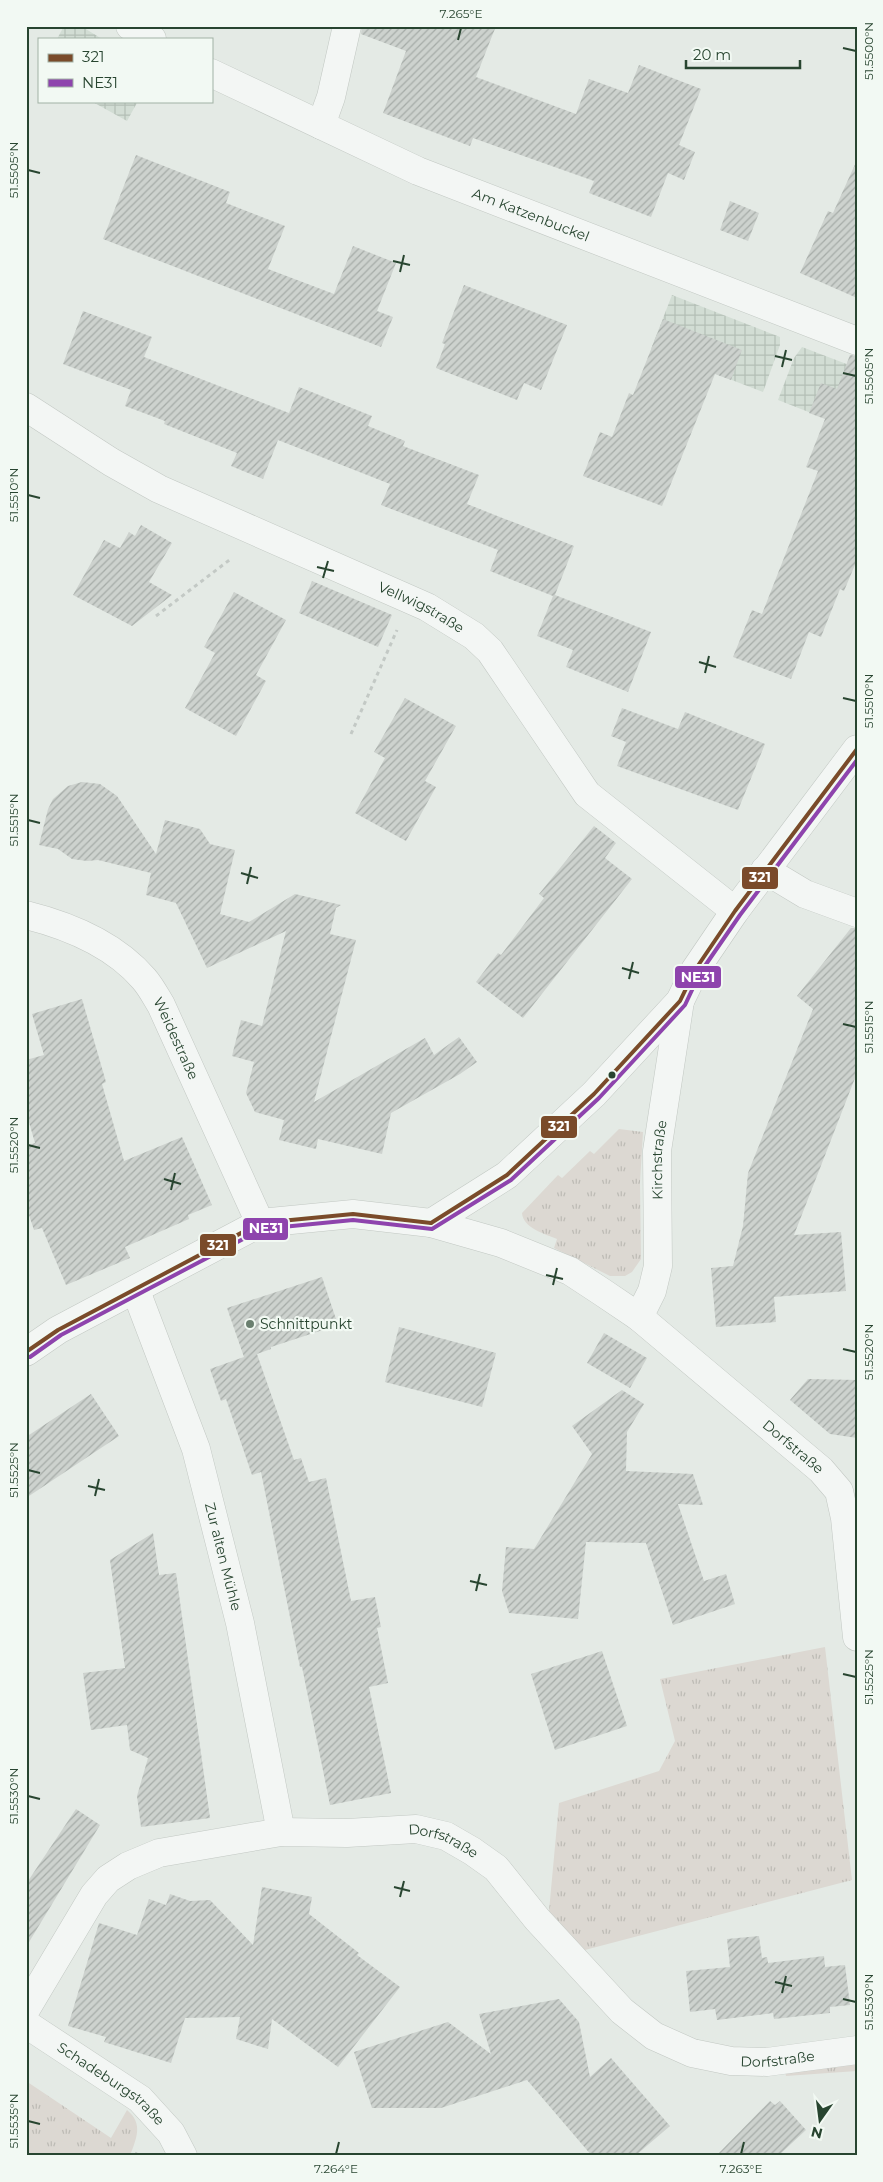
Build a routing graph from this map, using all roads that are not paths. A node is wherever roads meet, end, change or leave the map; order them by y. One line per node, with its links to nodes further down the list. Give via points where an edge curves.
1 (130, 26): 3 (street)
2 (347, 26): 5 (street)
3 (150, 38)
4 (212, 73): 5 (street, Am Katzenbuckel)
5 (321, 125): 6 (street, Am Katzenbuckel, via 418,171)
6 (857, 340)
7 (26, 407): 10 (street, Vellwigstraße, via 159,489 426,607 474,636 490,651 588,794)
8 (857, 749): 9 (street, Kirchstraße)
9 (765, 870): 10 (street, Kirchstraße); 11 (street, via 805,894)
10 (736, 911): 13 (street, Kirchstraße, via 696,970)
11 (857, 913)
12 (26, 915): 15 (street, Weidestraße, via 81,933 118,955 144,979 161,1005)
13 (680, 1001): 14 (street, Kirchstraße, via 594,1094 507,1175); 17 (street, Kirchstraße, via 657,1151 658,1266 652,1291)
14 (431, 1222): 15 (street, Dorfstraße, via 354,1214); 17 (street, Dorfstraße, via 501,1243 570,1272)
15 (260, 1224): 16 (street, Dorfstraße)
16 (136, 1291): 18 (street, Dorfstraße, via 58,1330); 20 (street, Zur alten Mühle, via 196,1449 240,1623)
17 (639, 1317): 19 (street, Dorfstraße, via 822,1470 839,1491 845,1518)
18 (26, 1352)
19 (857, 1637)
20 (281, 1832): 21 (street, Dorfstraße, via 159,1853 108,1879 94,1895); 23 (street, Dorfstraße, via 416,1829 446,1836 496,1868 537,1919 622,2011 654,2036 692,2053 731,2062 767,2062)
21 (26, 2009)
22 (26, 2024): 24 (street, Schadeburgstraße, via 140,2099 171,2133)
23 (857, 2050)
24 (183, 2156)

